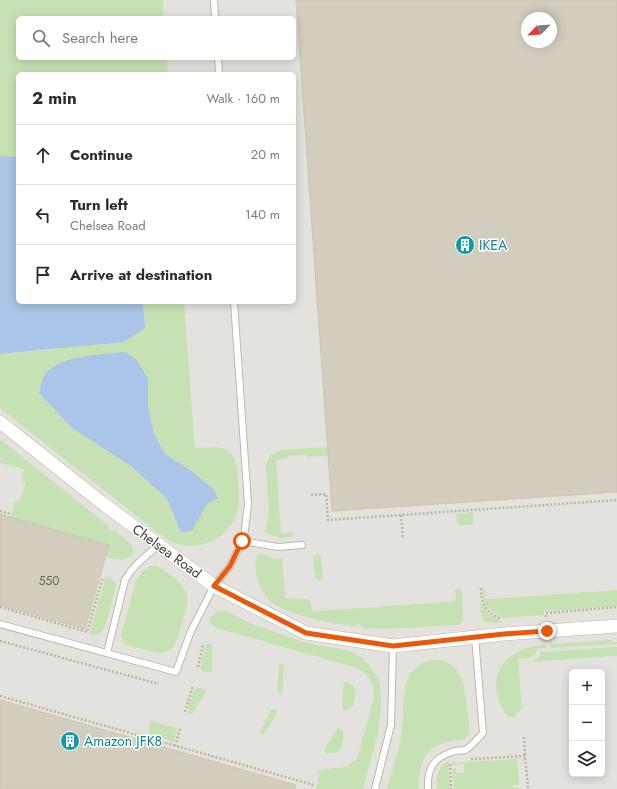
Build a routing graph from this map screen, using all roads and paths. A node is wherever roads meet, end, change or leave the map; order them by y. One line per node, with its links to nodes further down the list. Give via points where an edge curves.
1 (214, 0): 2 (lane)
2 (215, 16)
3 (218, 60): 4 (lane)
4 (219, 72)
5 (234, 304): 13 (lane, via 248,504)
6 (0, 422): 14 (street, Chelsea Road)
7 (311, 495): 11 (path, via 326,494 328,520)
8 (617, 500): 11 (path)
9 (0, 511): 10 (path)
10 (10, 514)
11 (401, 515): 12 (path)
12 (403, 539)
13 (242, 541): 15 (lane, via 278,547); 17 (lane, via 230,566)
14 (159, 545): 17 (street, Chelsea Road); 29 (lane, via 136,564 125,580)
15 (302, 545)
16 (103, 577): 19 (path, via 87,632)
17 (214, 586): 28 (street, Chelsea Road, via 306,633); 29 (lane, via 191,631 176,672)
18 (481, 588): 22 (path, via 484,604 491,614)
19 (0, 607)
20 (617, 608): 21 (path, via 546,613 546,617)
21 (538, 617)
22 (502, 620)
23 (0, 624): 29 (lane)
24 (617, 626): 25 (street, Chelsea Road)
25 (475, 637): 28 (street, Chelsea Road); 44 (lane, via 483,733 466,749 441,756 433,763 427,778)
26 (0, 641): 31 (path)
27 (203, 645): 30 (path)
28 (393, 646): 42 (lane, via 391,725)
29 (106, 653)
30 (198, 668)
31 (159, 684)
32 (193, 686): 34 (path)
33 (0, 696): 37 (path)
34 (185, 712)
35 (180, 729): 37 (path)
36 (524, 737): 38 (path)
37 (176, 746): 41 (path)
38 (525, 756): 39 (path); 43 (path)
39 (470, 760)
40 (452, 762): 45 (path)
41 (314, 785)
42 (376, 787)
43 (528, 788)
44 (428, 789)
45 (451, 789)

